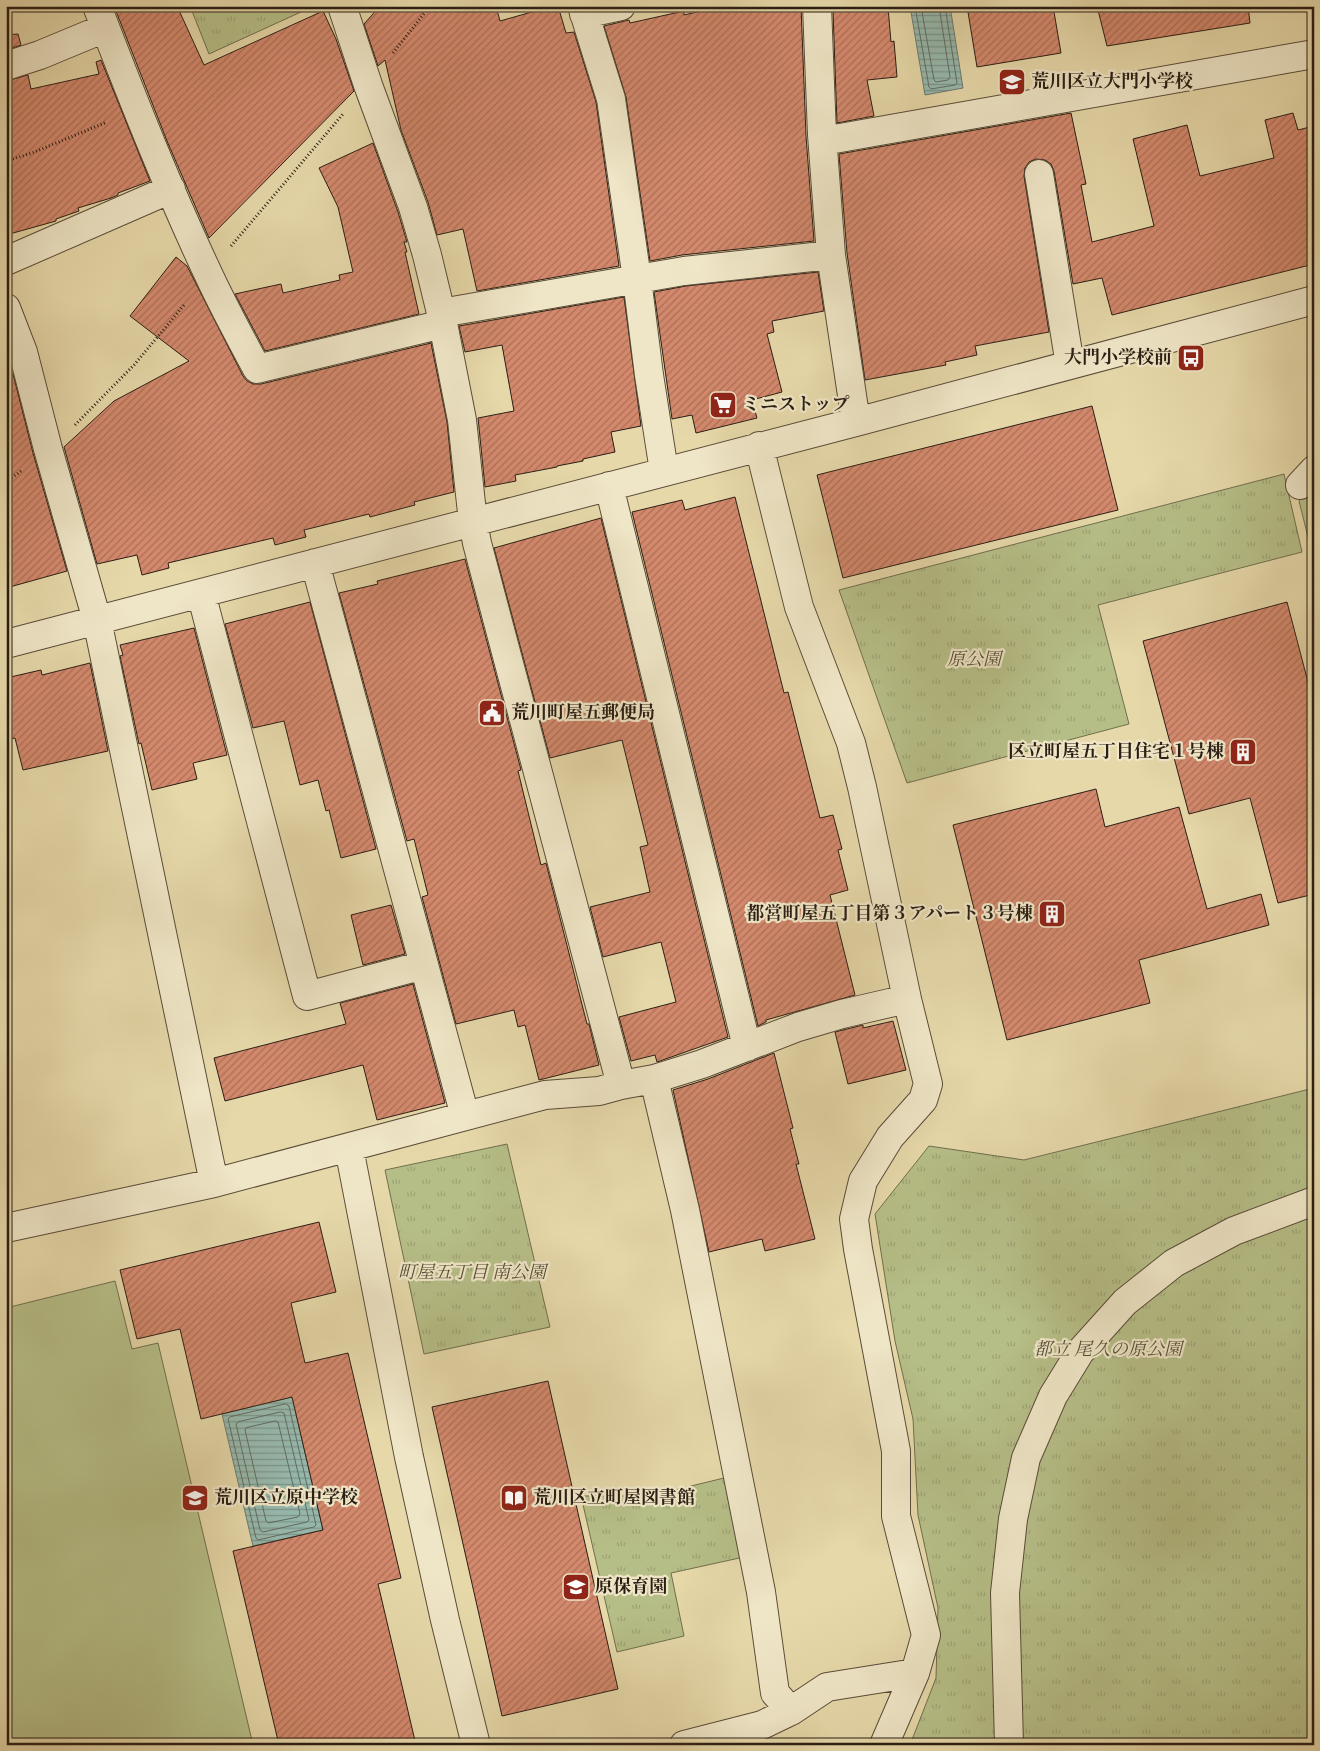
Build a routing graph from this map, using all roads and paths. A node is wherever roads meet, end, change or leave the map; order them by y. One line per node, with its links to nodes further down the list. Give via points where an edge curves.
1 (342, 6): 18 (street, via 413,207)
2 (621, 6): 4 (street)
3 (817, 6): 9 (street)
4 (583, 10): 15 (street, via 611,99)
5 (101, 17): 7 (street, via 40,55); 8 (street)
6 (1314, 54): 9 (street)
7 (6, 66)
8 (138, 110): 10 (path); 12 (street)
9 (823, 141): 13 (street)
10 (6, 161)
11 (1039, 174): 20 (street)
12 (171, 189): 14 (street); 18 (street, via 213,283 257,369)
13 (831, 255): 15 (street); 21 (street)
14 (6, 261)
15 (637, 279): 18 (street); 23 (street)
16 (1314, 300): 20 (street)
17 (6, 308): 19 (street)
18 (442, 319): 25 (street, via 462,420)
19 (16, 365): 28 (street, via 48,449)
20 (1070, 365): 21 (street)
21 (856, 422): 22 (street)
22 (759, 446): 23 (street); 31 (street, via 799,607 851,743)
23 (664, 471): 24 (street)
24 (609, 486): 25 (street); 32 (street)
25 (473, 522): 26 (street); 34 (street)
26 (315, 563): 27 (street); 30 (street)
27 (201, 593): 28 (street); 30 (street, via 307,996)
28 (97, 620): 29 (street); 37 (street)
29 (6, 644)
30 (424, 965): 35 (street)
31 (907, 999): 32 (street, via 798,1027); 40 (street, via 928,1084 923,1100 890,1137 863,1181 854,1220 896,1451 896,1516 926,1635)
32 (747, 1047): 33 (street)
33 (654, 1079): 34 (street); 41 (street, via 685,1210 760,1592 776,1693)
34 (621, 1085): 35 (street, via 599,1091 545,1095)
35 (465, 1116): 36 (street)
36 (349, 1148): 37 (street); 43 (street, via 409,1456)
37 (214, 1183): 39 (street)
38 (1314, 1200): 46 (street, via 1234,1231 1174,1263 1125,1302 1080,1352 1053,1396 1026,1458 1013,1519 1005,1594)
39 (6, 1228)
40 (915, 1673): 41 (street, via 827,1687); 45 (street)
41 (791, 1711): 42 (street)
42 (764, 1735): 44 (street)
43 (476, 1745)
44 (684, 1745)
45 (884, 1745)
46 (1009, 1745)

